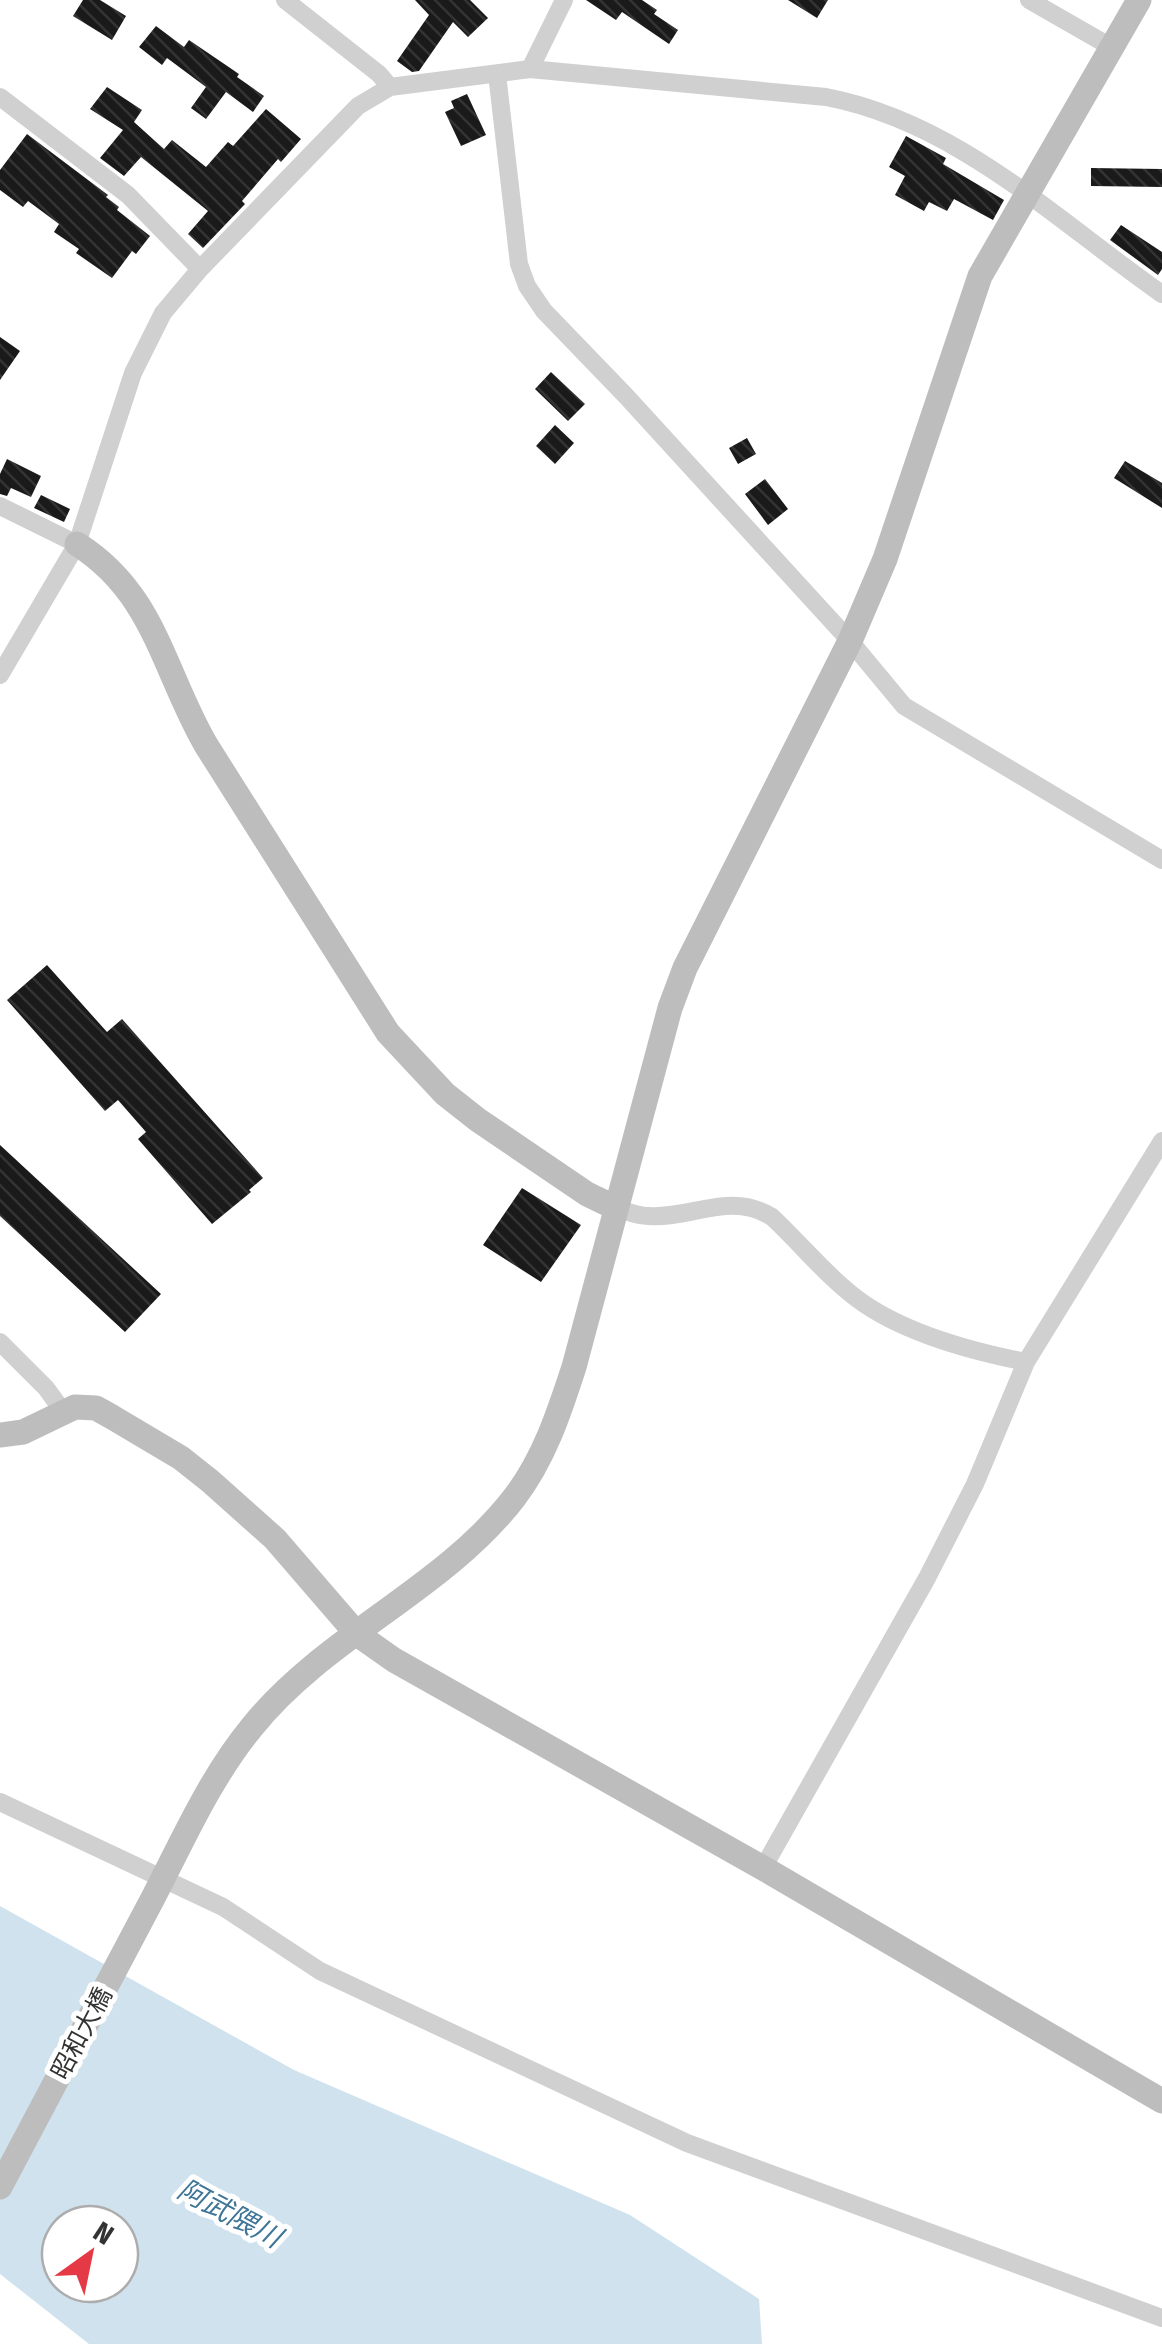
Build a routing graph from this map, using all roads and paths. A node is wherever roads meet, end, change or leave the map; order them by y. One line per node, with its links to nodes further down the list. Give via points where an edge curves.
1 (285, 0): 5 (street)
2 (564, 0): 7 (street)
3 (1029, 0): 6 (street)
4 (1139, 0): 6 (street, 昭和大橋)
5 (308, 8): 9 (street)
6 (1111, 47): 11 (street, 昭和大橋)
7 (530, 69): 8 (street); 11 (street, via 865,104 944,138)
8 (497, 74): 9 (street); 16 (street, via 519,264 535,299)
9 (390, 88): 12 (street, via 358,106)
10 (0, 97): 12 (street, via 128,195)
11 (1028, 195): 13 (street); 16 (street, 昭和大橋, via 980,276 885,559)
12 (200, 269): 15 (street, via 145,344)
13 (1162, 294)
14 (0, 506): 15 (street)
15 (77, 544): 17 (street); 20 (street, via 110,567 140,605 206,746 388,1032 478,1120)
16 (850, 641): 18 (street, via 916,716); 20 (street, 昭和大橋, via 685,968)
17 (0, 675)
18 (1162, 860)
19 (1162, 1141): 22 (street)
20 (616, 1208): 22 (street, via 646,1216 738,1204 758,1208 853,1296 916,1330); 25 (street, 昭和大橋, via 558,1416 529,1477 465,1550)
21 (0, 1342): 23 (street)
22 (1026, 1362): 27 (street, via 927,1578)
23 (62, 1410): 24 (street, via 23,1432); 25 (street, via 96,1408 180,1458 275,1539)
24 (0, 1435)
25 (357, 1634): 27 (street); 28 (street, 昭和大橋, via 285,1691 247,1733)
26 (0, 1802): 28 (street)
27 (763, 1868): 29 (street)
28 (162, 1880): 30 (street, 昭和大橋); 31 (street, via 223,1907 320,1971 687,2143)
29 (1162, 2101)
30 (0, 2187)
31 (1162, 2318)

